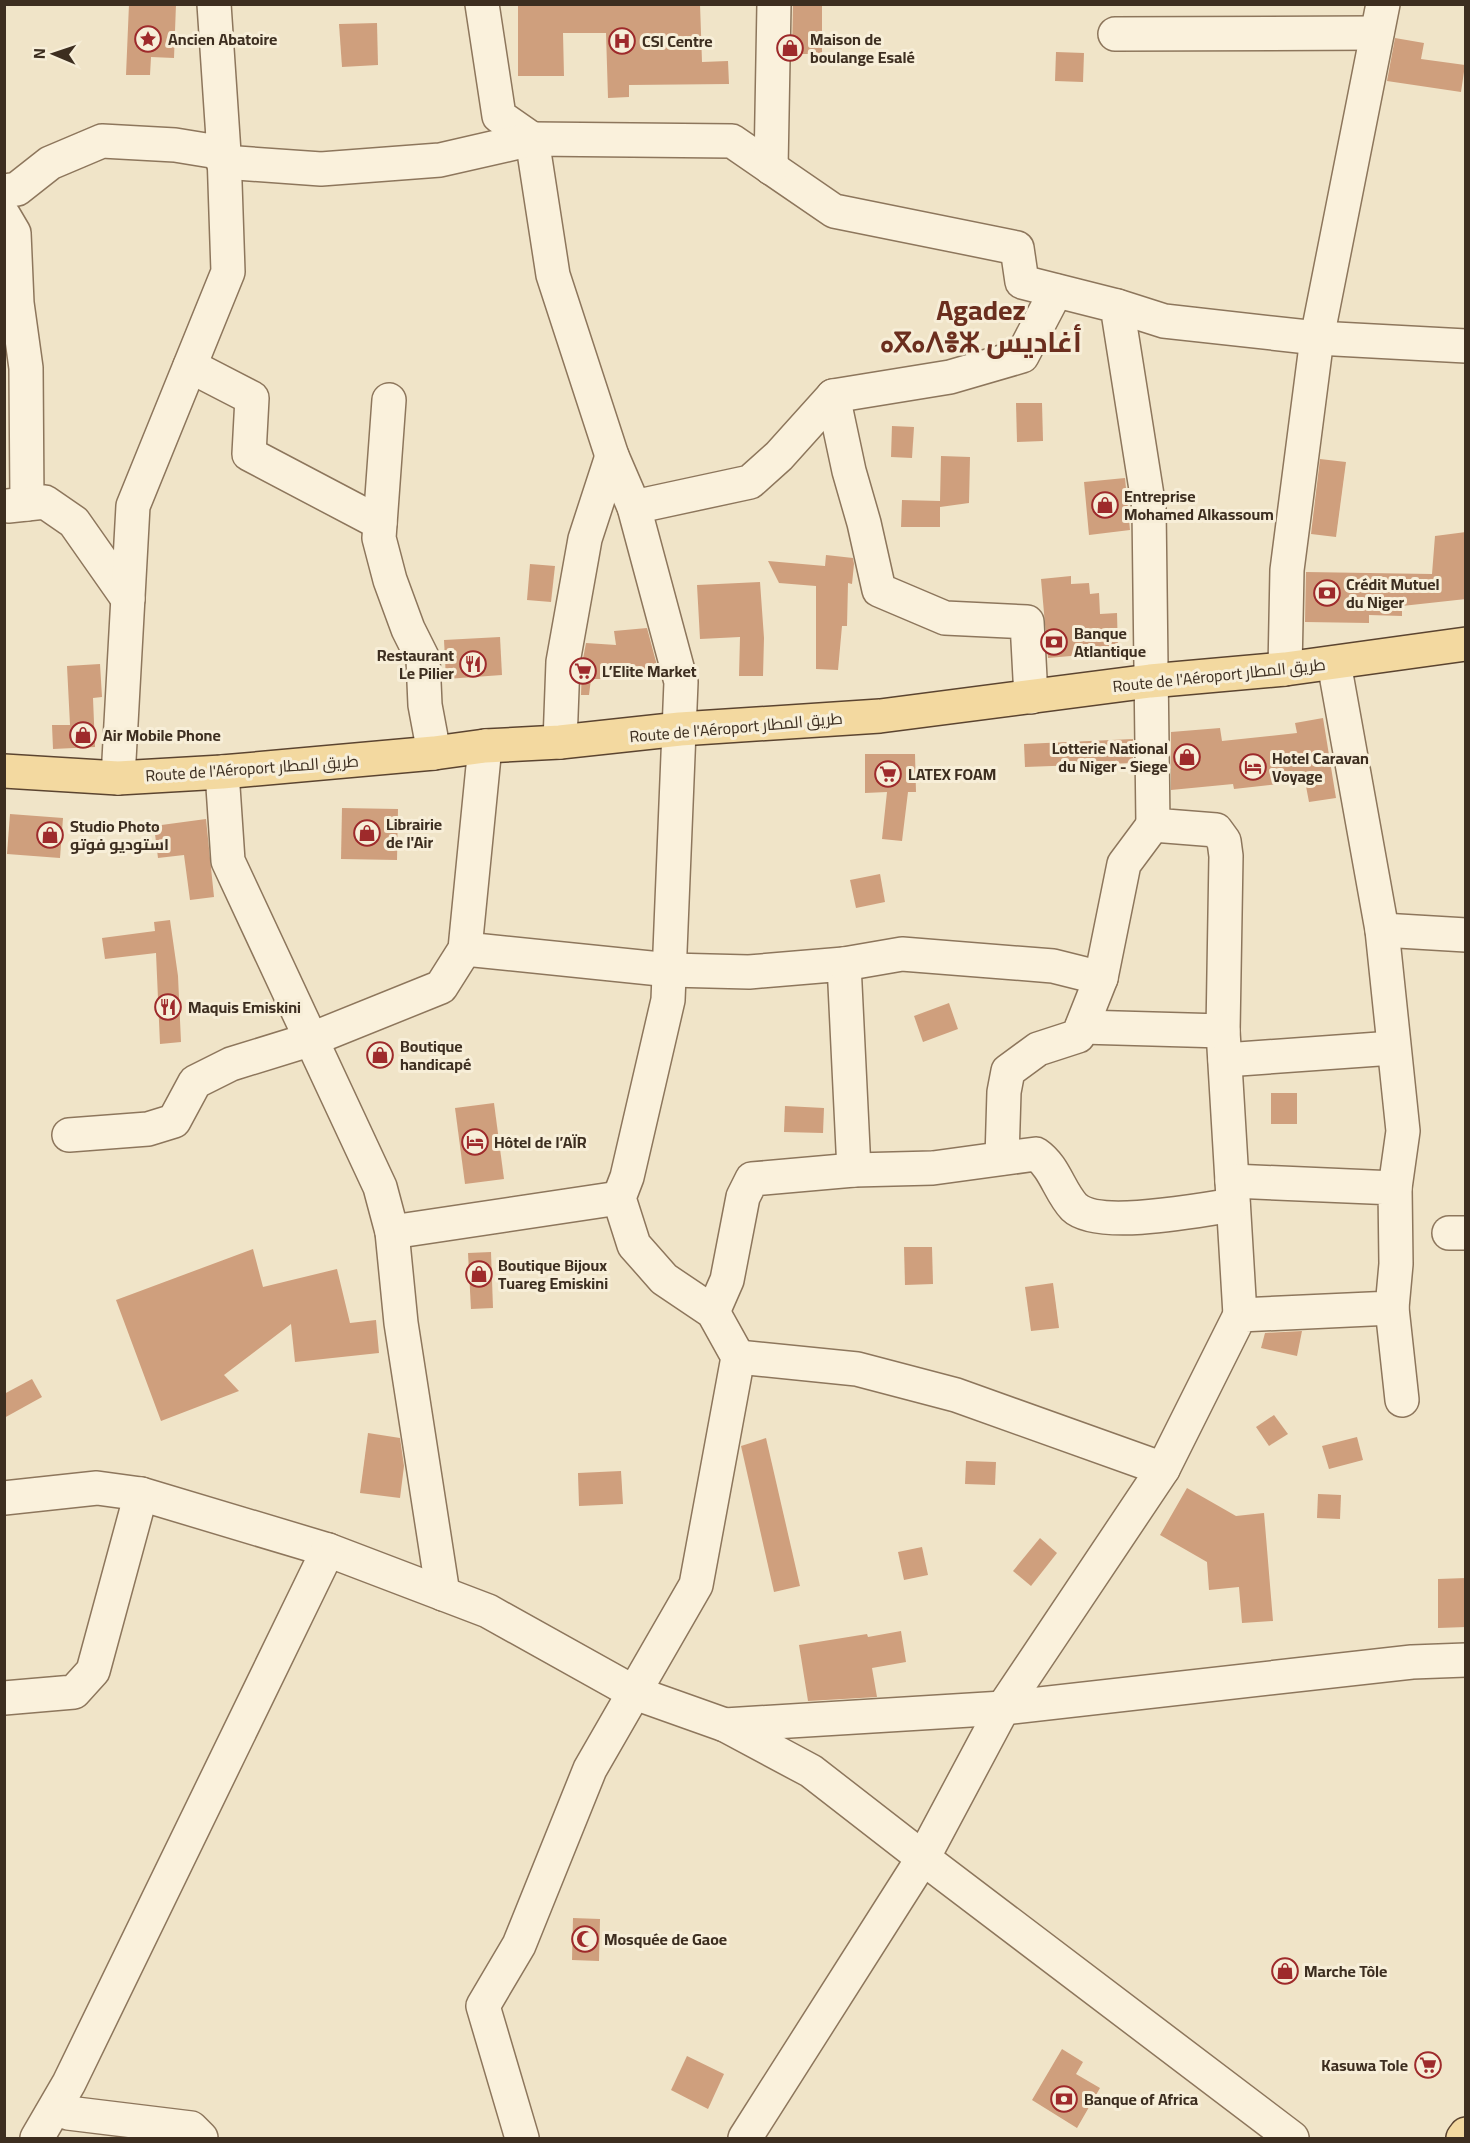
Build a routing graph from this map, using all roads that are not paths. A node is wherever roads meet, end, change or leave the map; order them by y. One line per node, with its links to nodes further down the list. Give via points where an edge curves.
1 (214, 4): 7 (street)
2 (482, 4): 6 (street, via 499,116)
3 (774, 4): 8 (street)
4 (1380, 19): 5 (street); 13 (street)
5 (1115, 34)
6 (532, 140): 7 (street, via 440,160 321,169); 8 (street, via 732,141); 18 (street, via 553,275)
7 (224, 158): 9 (street, via 175,145 102,141 50,163 17,189); 15 (street, via 228,272)
8 (771, 168): 11 (street, via 834,211 1017,248 1022,282)
9 (4, 190)
10 (4, 216): 19 (street, via 14,233 17,303 26,368)
11 (1056, 291): 12 (street); 16 (street, via 1022,356 950,377)
12 (1117, 306): 13 (street, via 1164,321); 26 (street, via 1149,508)
13 (1317, 338): 14 (street); 25 (street, via 1287,570)
14 (1466, 346)
15 (190, 366): 21 (street, via 252,398 249,454); 22 (street, via 133,506)
16 (833, 396): 20 (street, via 750,482); 27 (street, via 879,590 945,618 1027,622)
17 (389, 400): 21 (street)
18 (612, 456): 20 (street); 29 (street, via 585,539 563,662)
19 (16, 505): 22 (street, via 45,502 74,522)
20 (634, 507): 28 (street, via 681,682)
21 (380, 523): 31 (street, via 379,538 390,580 423,659 424,705)
22 (128, 599): 34 (street)
23 (1466, 644): 24 (main road, Route de l'Aéroport طريق المطار)
24 (1334, 663): 25 (main road, Route de l'Aéroport طريق المطار); 36 (street)
25 (1285, 669): 26 (main road, Route de l'Aéroport طريق المطار)
26 (1150, 681): 27 (main road, Route de l'Aéroport طريق المطار); 35 (street)
27 (1031, 697): 28 (main road, Route de l'Aéroport طريق المطار, via 880,716)
28 (680, 729): 29 (main road, Route de l'Aéroport طريق المطار); 40 (street)
29 (560, 742): 30 (main road, Route de l'Aéroport طريق المطار)
30 (485, 746): 31 (main road, Route de l'Aéroport طريق المطار); 38 (street)
31 (434, 753): 33 (main road, Route de l'Aéroport طريق المطار)
32 (4, 771): 34 (main road, Route de l'Aéroport طريق المطار)
33 (222, 772): 34 (main road, Route de l'Aéroport طريق المطار); 43 (street, via 228,861)
34 (118, 778)
35 (1153, 825): 41 (street, via 1124,864); 44 (street, via 1216,830 1224,841)
36 (1382, 930): 37 (street); 45 (street)
37 (1466, 934)
38 (465, 949): 40 (street); 43 (street, via 441,987)
39 (844, 964): 40 (street, via 749,972); 41 (street, via 902,954 1053,966); 48 (street)
40 (670, 970): 51 (street, via 668,1000)
41 (1101, 978): 42 (street)
42 (1082, 1027): 44 (street); 47 (street, via 1078,1036 1038,1049 1008,1071)
43 (312, 1039): 46 (street, via 231,1064 195,1082 174,1120 148,1129); 52 (street, via 380,1187)
44 (1224, 1046): 45 (street); 50 (street)
45 (1393, 1048): 49 (street, via 1403,1131)
46 (69, 1135)
47 (1002, 1158): 48 (street, via 933,1168); 50 (street, via 1036,1154 1044,1160 1074,1207 1089,1215 1142,1218)
48 (854, 1170): 54 (street, via 752,1179 743,1197 727,1280)
49 (1395, 1188): 50 (street); 53 (street)
50 (1233, 1193): 55 (street)
51 (619, 1198): 52 (street); 54 (street, via 634,1245 664,1279)
52 (392, 1232): 62 (street, via 401,1323)
53 (1392, 1308): 55 (street); 57 (street)
54 (713, 1312): 56 (street)
55 (1239, 1315): 58 (street)
56 (738, 1357): 58 (street, via 857,1369 956,1395); 64 (street, via 696,1584)
57 (1402, 1400)
58 (1163, 1469): 66 (street)
59 (141, 1494): 60 (street, via 97,1488); 61 (street); 65 (street, via 93,1671 74,1692)
60 (4, 1498)
61 (328, 1550): 62 (street); 69 (street)
62 (443, 1594): 64 (street, via 488,1611)
63 (1466, 1660): 66 (street, via 1412,1662)
64 (635, 1693): 67 (street); 73 (street, via 590,1769 519,1945 483,2006)
65 (4, 1698)
66 (1003, 1708): 67 (street); 68 (street)
67 (725, 1725): 68 (street, via 811,1771)
68 (923, 1858): 74 (street); 75 (street)
69 (70, 2111): 71 (street); 72 (street, via 191,2128)
70 (1466, 2134): 76 (main road)
71 (37, 2139)
72 (201, 2139)
73 (522, 2139)
74 (745, 2139)
75 (1292, 2139)
76 (1463, 2139)

